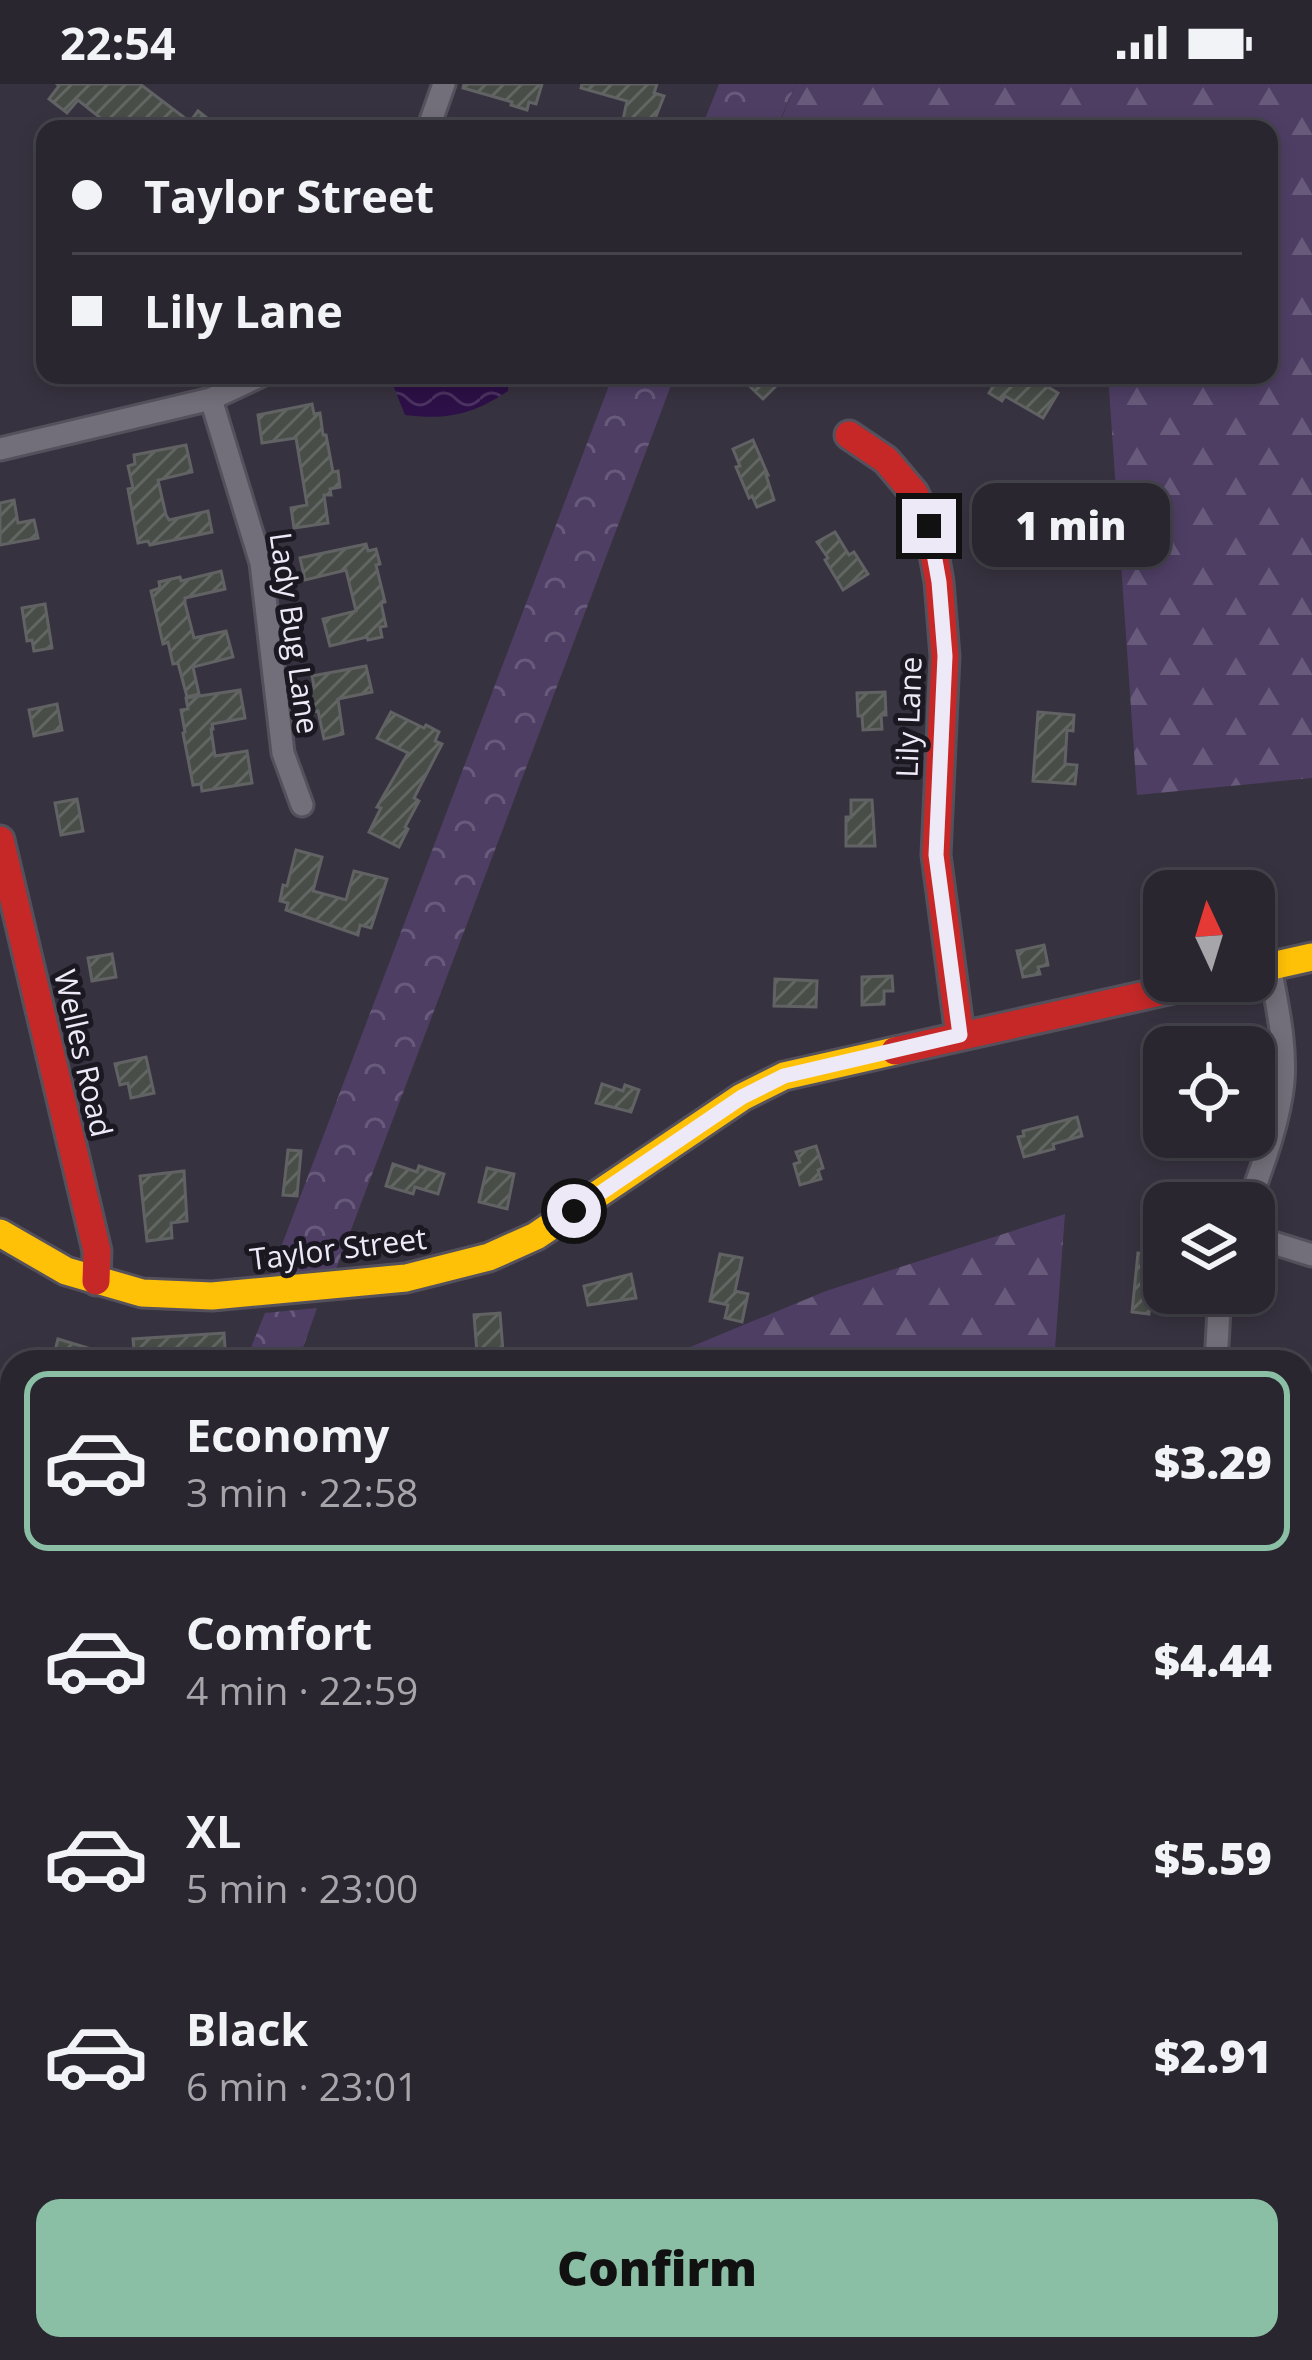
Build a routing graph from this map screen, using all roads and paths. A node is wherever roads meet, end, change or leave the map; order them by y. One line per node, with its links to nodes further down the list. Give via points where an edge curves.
1 (444, 84): 2 (street)
2 (431, 120)
3 (243, 384): 4 (street)
4 (211, 399): 6 (street); 7 (street, Lady Bug Lane, via 261,562 283,753)
5 (849, 434): 13 (street, Lily Lane, via 886,460 929,526 945,656 936,855)
6 (0, 449)
7 (302, 805)
8 (0, 840): 18 (street, Welles Road, via 97,1251)
9 (1312, 957): 10 (street)
10 (1275, 966)
11 (1143, 995): 13 (street, Taylor Street)
12 (1273, 1002): 14 (street, via 1282,1083)
13 (960, 1035): 18 (street, Taylor Street, via 784,1076 536,1236 489,1257 406,1277 212,1296 142,1293)
14 (1256, 1182)
15 (0, 1233): 18 (street, Taylor Street)
16 (1275, 1244): 17 (street)
17 (1312, 1256)
18 (96, 1281)
19 (1219, 1314): 20 (street)
20 (1217, 1350)

